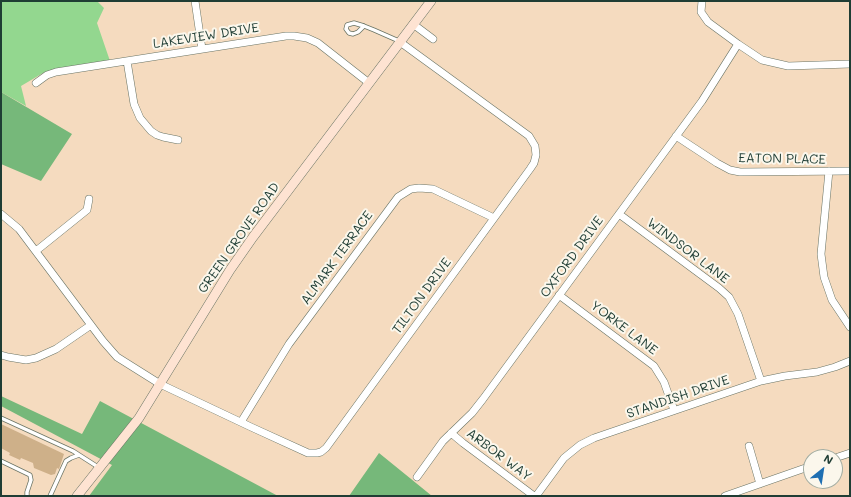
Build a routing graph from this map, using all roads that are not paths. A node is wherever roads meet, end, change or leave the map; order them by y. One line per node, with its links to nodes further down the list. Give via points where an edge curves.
1 (195, 1): 9 (street)
2 (431, 1): 4 (street, GREEN GROVE ROAD)
3 (702, 1): 8 (street, via 701,12 705,18)
4 (413, 24): 6 (street); 7 (street, GREEN GROVE ROAD)
5 (364, 26): 5 (lane, via 354,23 346,29 353,34); 7 (lane)
6 (432, 38)
7 (400, 42): 13 (street, GREEN GROVE ROAD); 21 (street, TILTON DRIVE, via 533,141 536,152 534,163)
8 (738, 44): 11 (street, via 762,60 775,64); 14 (street, OXFORD DRIVE, via 702,101)
9 (202, 49): 10 (street, LAKEVIEW DRIVE); 13 (street, LAKEVIEW DRIVE, via 286,36 301,37 322,46)
10 (127, 61): 12 (street, LAKEVIEW DRIVE, via 56,72); 15 (street, via 134,104 140,118 157,135)
11 (850, 64)
12 (36, 83)
13 (369, 83): 29 (street, GREEN GROVE ROAD, via 234,264)
14 (676, 136): 16 (street, EATON PLACE, via 730,170); 20 (street, OXFORD DRIVE)
15 (178, 140)
16 (829, 171): 17 (street, EATON PLACE); 25 (street, via 821,254 824,277 832,300)
17 (850, 171)
18 (89, 199): 22 (street, via 87,210)
19 (1, 214): 22 (street, TILTON DRIVE, via 19,229)
20 (619, 214): 23 (street, OXFORD DRIVE); 28 (street, WINDSOR LANE, via 729,297 738,314)
21 (494, 218): 32 (street, TILTON DRIVE, via 322,452 308,453); 32 (street, ALMARK TERRACE, via 433,189 411,189 398,197 289,344)
22 (36, 251): 24 (street, TILTON DRIVE)
23 (559, 294): 30 (street, YORKE LANE, via 654,366 664,382); 33 (street, OXFORD DRIVE, via 475,409)
24 (91, 325): 26 (street, via 56,349 36,358 26,360); 29 (street, TILTON DRIVE, via 117,357)
25 (850, 328)
26 (1, 354)
27 (850, 361): 28 (street, STANDISH DRIVE, via 817,372)
28 (761, 380): 30 (street, STANDISH DRIVE)
29 (160, 384): 32 (street, TILTON DRIVE); 37 (street, GREEN GROVE ROAD, via 139,418)
30 (674, 410): 44 (street, STANDISH DRIVE, via 580,445 560,463)
31 (1, 418): 35 (lane)
32 (241, 422)
33 (451, 433): 39 (street, OXFORD DRIVE); 44 (street, ARBOR WAY)
34 (749, 446): 40 (street)
35 (78, 455): 37 (lane); 42 (lane, via 66,462)
36 (1, 461): 41 (lane, via 31,476)
37 (99, 468): 43 (street, GREEN GROVE ROAD)
38 (803, 469): 40 (street)
39 (417, 477)
40 (760, 484): 45 (street)
41 (27, 496)
42 (50, 496)
43 (77, 496)
44 (535, 496)
45 (725, 496)

